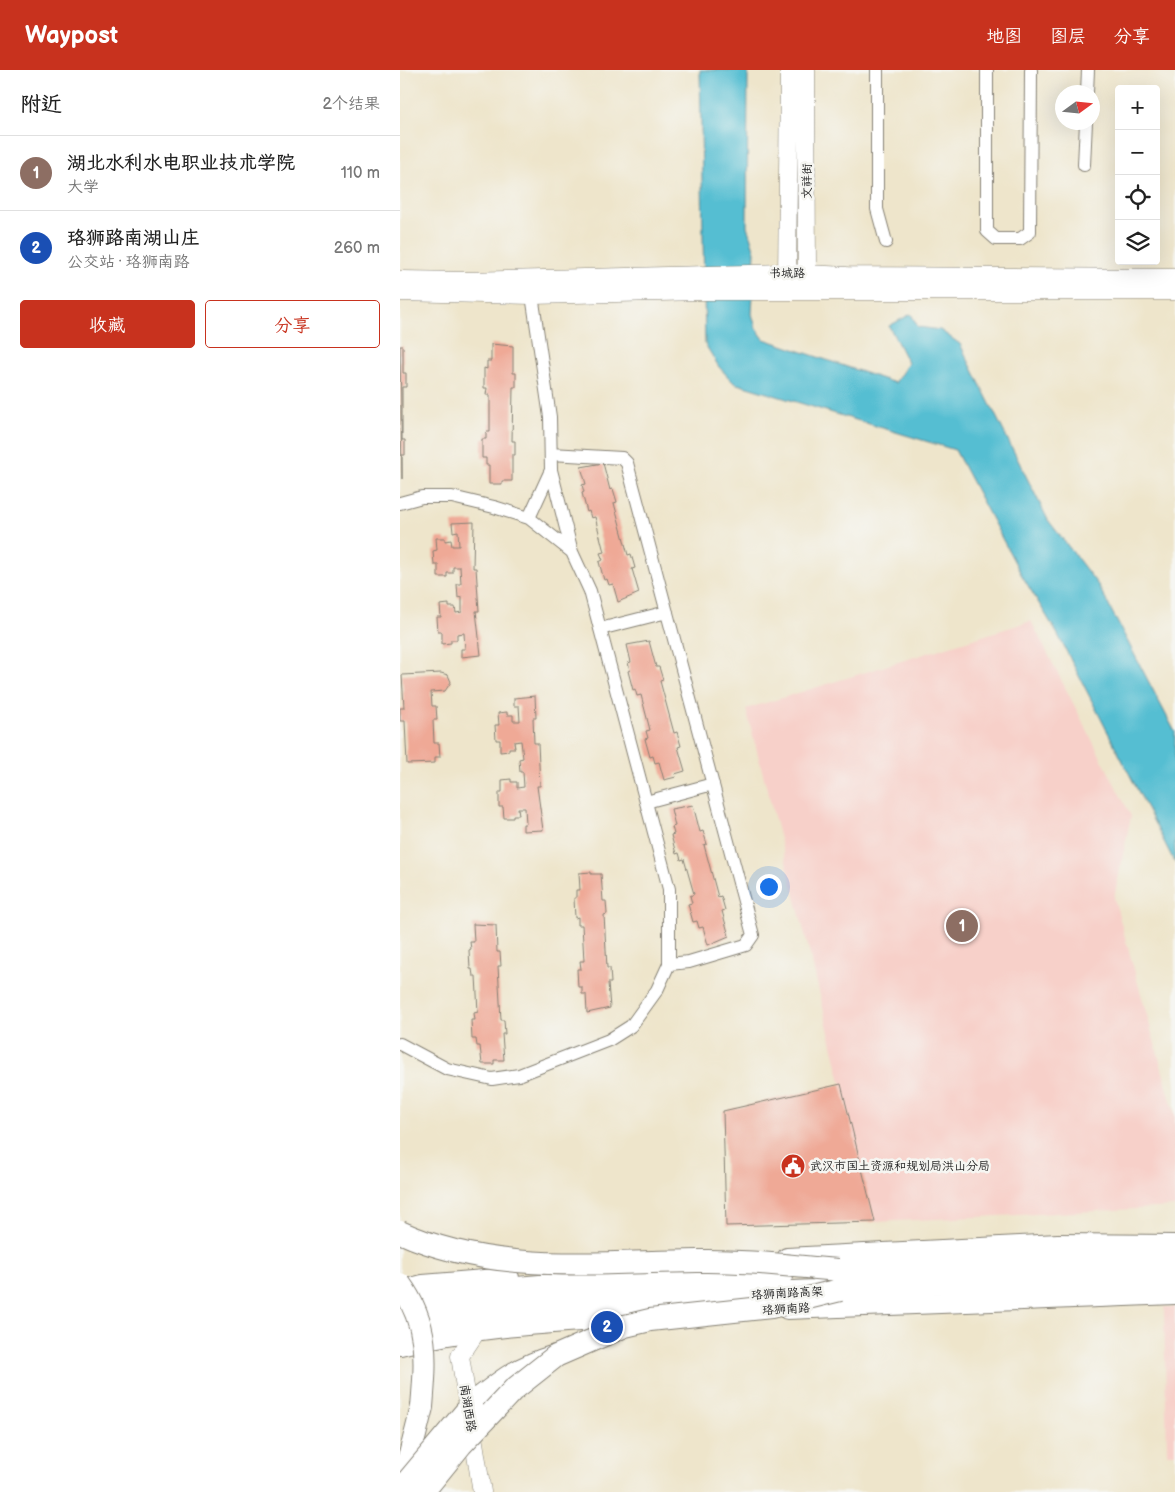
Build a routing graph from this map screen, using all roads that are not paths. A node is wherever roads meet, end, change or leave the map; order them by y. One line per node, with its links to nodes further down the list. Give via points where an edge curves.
1 (789, 70): 11 (main road, 文祥街)
2 (806, 70): 12 (main road, 文祥街)
3 (877, 70): 10 (street, via 877,209)
4 (988, 70): 5 (street, via 988,231 996,239 1020,240 1030,232)
5 (1031, 70)
6 (1088, 70): 7 (street)
7 (1087, 85)
8 (1086, 130): 9 (street)
9 (1084, 165)
10 (886, 242)
11 (786, 273): 12 (main road, 书城路); 15 (main road, 书城路, via 760,273); 19 (main road, 文祥街)
12 (807, 273): 13 (main road, 书城路); 18 (main road, 文祥街)
13 (1175, 278)
14 (400, 280): 15 (main road, 书城路)
15 (700, 283): 19 (main road, 书城路); 20 (main road, 书城路)
16 (1175, 290): 18 (main road, 书城路)
17 (400, 292): 20 (main road, 书城路)
18 (811, 292): 19 (main road, 书城路)
19 (788, 293)
20 (532, 295): 21 (street, via 550,418)
21 (551, 454): 22 (street); 26 (street, via 622,458 627,463)
22 (551, 470): 24 (street); 25 (street)
23 (400, 503): 24 (street, via 422,497 452,497)
24 (529, 518): 25 (street)
25 (572, 552): 27 (street, via 590,591)
26 (667, 612): 27 (street); 28 (street)
27 (600, 629): 29 (street)
28 (712, 784): 29 (street); 30 (street, via 753,935 746,945 689,962)
29 (646, 802): 30 (street, via 669,889)
30 (669, 964): 31 (street, via 657,990 631,1026 609,1040 519,1075 492,1079 447,1069)
31 (400, 1044)
32 (401, 1232): 36 (highway, bridge, via 447,1250 531,1263 699,1261)
33 (1175, 1245): 38 (main road, via 1058,1244 688,1263 423,1285)
34 (1175, 1258): 36 (highway, 珞狮南路高架)
35 (1175, 1277): 36 (highway, 珞狮南路高架, via 932,1283)
36 (839, 1280): 40 (highway, 珞狮南路高架, bridge, via 540,1286 483,1291); 41 (highway, 珞狮南路高架, bridge, via 519,1307); 46 (highway, bridge, via 771,1307 650,1320 608,1333)
37 (400, 1284): 47 (highway, bridge, via 422,1328 425,1370 422,1406 410,1455)
38 (400, 1290)
39 (1175, 1294): 42 (main road, 珞狮南路, via 695,1314)
40 (400, 1306)
41 (400, 1326)
42 (478, 1329): 43 (main road, 珞狮南路); 45 (main road)
43 (438, 1335): 44 (main road, 珞狮南路); 45 (main road)
44 (400, 1345)
45 (460, 1356): 50 (main road, 南湖西路)
46 (556, 1356): 48 (highway, bridge, via 530,1363 510,1374 472,1404); 49 (highway, bridge, via 514,1390 461,1445)
47 (400, 1479)
48 (400, 1490)
49 (423, 1492)
50 (482, 1492)

